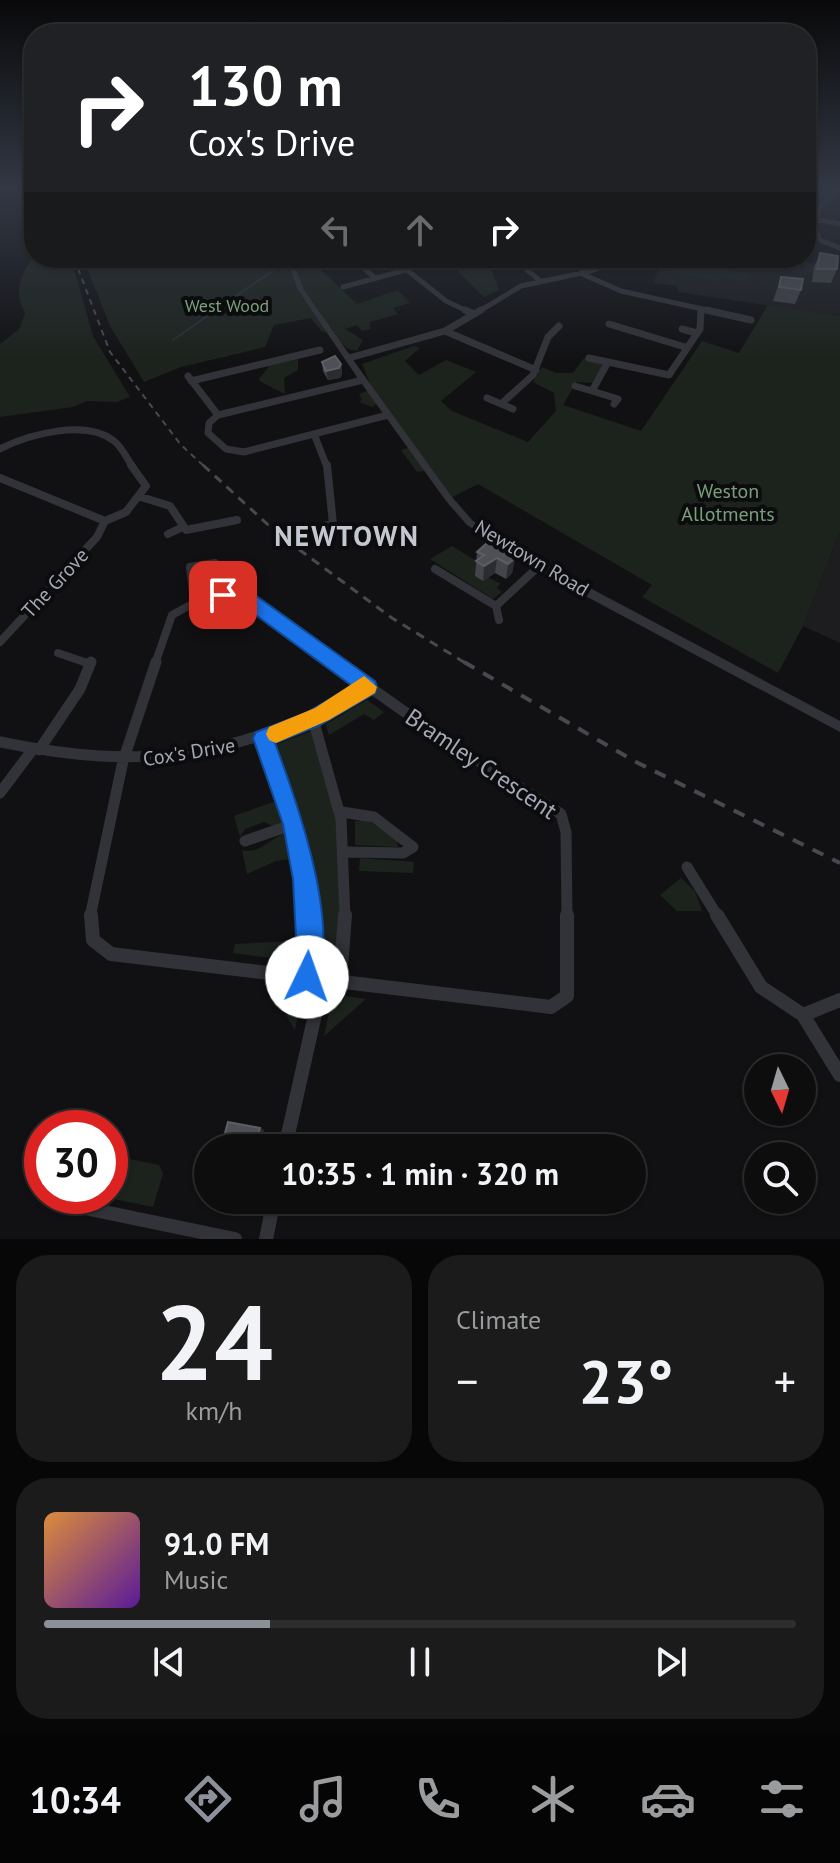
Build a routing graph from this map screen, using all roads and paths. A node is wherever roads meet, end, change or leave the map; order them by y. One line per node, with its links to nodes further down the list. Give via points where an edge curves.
1 (287, 268): 23 (street, Newtown Road)
2 (364, 268): 8 (street)
3 (404, 268): 6 (street)
4 (525, 268): 9 (street)
5 (596, 268): 7 (street)
6 (406, 270): 8 (street); 12 (street, via 446,301)
7 (580, 273): 9 (street); 11 (street, via 636,297)
8 (375, 278): 10 (street)
9 (539, 280): 12 (street)
10 (343, 287)
11 (701, 309): 13 (street); 20 (street)
12 (472, 313): 18 (street)
13 (751, 320)
14 (609, 324): 21 (street)
15 (559, 326): 19 (street)
16 (542, 329): 19 (street)
17 (682, 329): 20 (street)
18 (445, 331): 23 (street); 26 (street)
19 (552, 333): 26 (street)
20 (697, 333): 21 (street)
21 (685, 347): 25 (street, via 669,375)
22 (320, 350): 34 (street, via 190,379)
23 (349, 358): 27 (street, Newtown Road)
24 (589, 358): 25 (street)
25 (608, 362): 29 (street)
26 (536, 370): 32 (street)
27 (363, 380): 34 (street); 35 (street, Newtown Road)
28 (575, 386): 29 (street)
29 (592, 391): 31 (street)
30 (487, 398): 32 (street)
31 (618, 399)
32 (501, 404): 33 (street)
33 (513, 409)
34 (218, 415): 36 (street, via 208,433 234,451)
35 (388, 415): 36 (street); 45 (street, Newtown Road, via 461,513)
36 (314, 434): 42 (street, via 329,464 327,503 333,524)
37 (0, 450): 39 (street, via 16,441 69,430 105,435 146,480)
38 (0, 478): 41 (street)
39 (141, 497): 41 (street, The Grove, via 126,512); 43 (street, via 174,507 183,517)
40 (237, 520): 43 (street, via 194,530)
41 (105, 521): 51 (street, The Grove, via 97,537)
42 (323, 526)
43 (183, 527): 44 (street)
44 (168, 534)
45 (539, 566): 49 (street); 55 (street, Newtown Road)
46 (435, 569): 49 (street)
47 (223, 595): 48 (street, Bramley Crescent); 48 (street, via 215,563 190,567); 53 (street, Bramley Crescent, via 241,595)
48 (194, 603): 59 (street, Bramley Crescent, via 172,615)
49 (496, 606): 50 (street)
50 (499, 620)
51 (0, 642)
52 (58, 653): 58 (street, via 91,662 80,689)
53 (368, 687): 54 (street, Cox's Drive); 68 (street, Bramley Crescent, via 564,819 567,996 551,1007)
54 (313, 719): 56 (street, Cox's Drive); 61 (street)
55 (840, 727)
56 (263, 738): 59 (street, Cox's Drive, via 191,755); 62 (street)
57 (0, 742): 58 (street, Cox's Drive)
58 (36, 750): 59 (street, Cox's Drive); 60 (street)
59 (123, 761): 66 (street, Bramley Crescent, via 90,918 89,936 97,948 111,954)
60 (0, 793)
61 (342, 812): 64 (street); 64 (street, via 374,817 413,847 403,853)
62 (294, 824): 63 (street); 66 (street, via 308,909)
63 (245, 841)
64 (348, 852): 68 (street)
65 (687, 867): 70 (street, via 761,987)
66 (307, 977): 67 (street, Bramley Crescent)
67 (323, 979): 68 (street, Bramley Crescent); 72 (street)
68 (340, 981)
69 (840, 1000): 70 (street)
70 (803, 1015): 71 (street)
71 (840, 1075)
72 (288, 1134)
73 (114, 1214): 75 (street)
74 (271, 1214): 76 (street)
75 (235, 1239)
76 (266, 1239)

